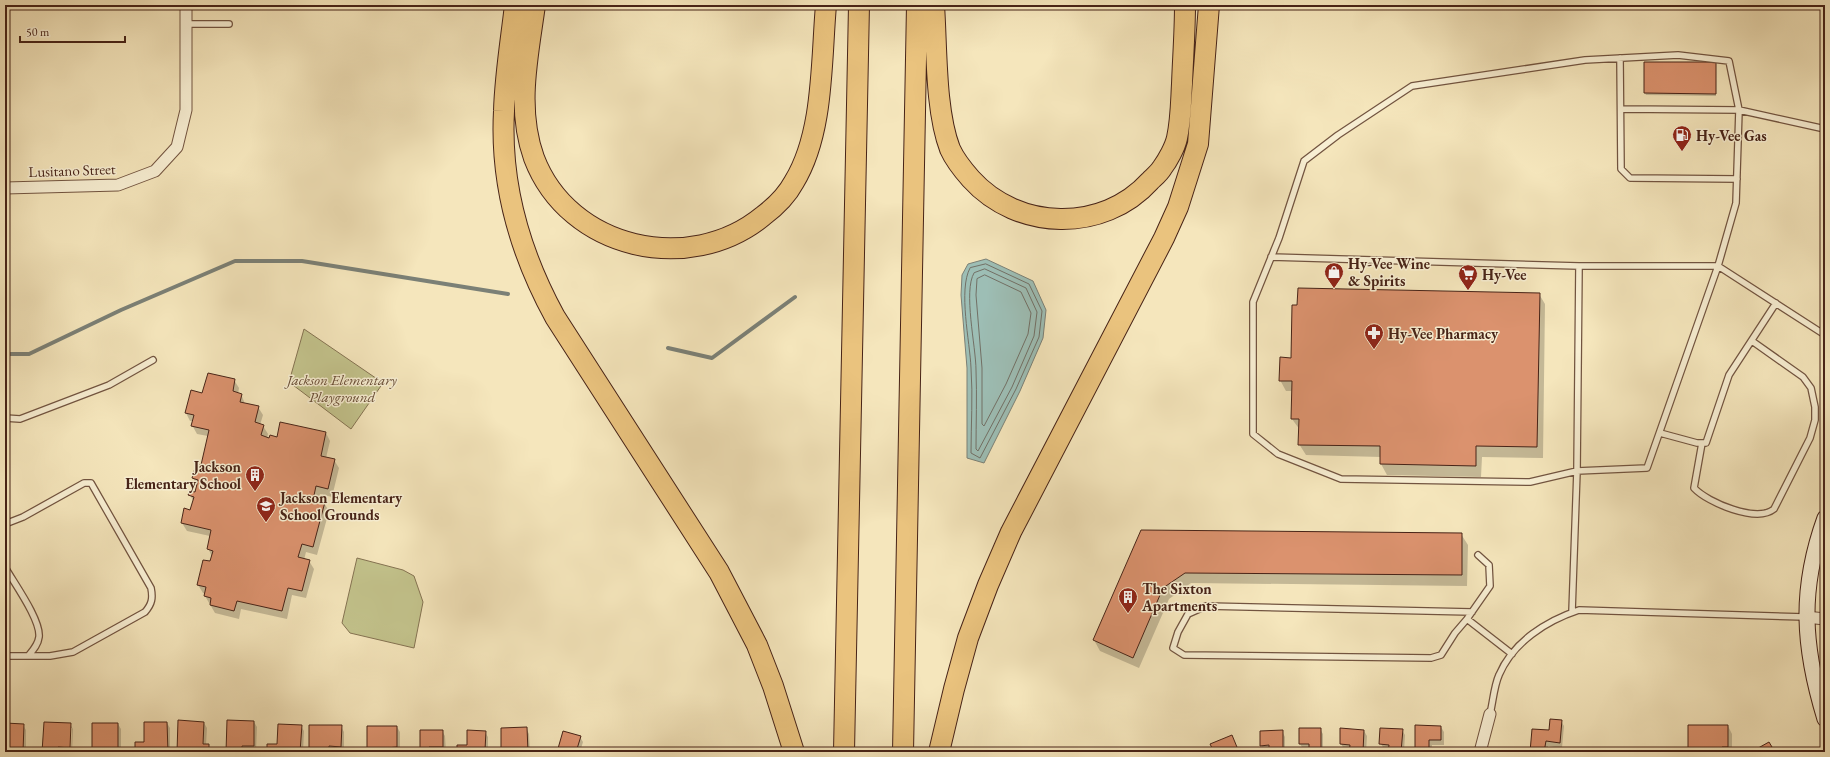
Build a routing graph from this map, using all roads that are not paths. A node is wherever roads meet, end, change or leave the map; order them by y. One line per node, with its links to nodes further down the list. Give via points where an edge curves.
1 (186, 5): 10 (street, Lusitano Street)
2 (515, 5): 43 (highway, via 504,112 504,145 507,180 524,250 537,284 555,317 698,538 738,606 774,686)
3 (535, 5): 4 (highway, via 523,104 526,130 535,159 546,182 562,202 602,233 630,244 660,249 691,248 723,240 753,225 775,207 794,183 808,153 816,122)
4 (826, 5)
5 (859, 5): 44 (highway)
6 (917, 5): 45 (highway)
7 (934, 5): 8 (highway, via 943,124 951,150 981,190 1001,204 1024,215 1046,219 1069,219 1093,216 1116,208 1140,192 1162,168 1177,139)
8 (1185, 5)
9 (1210, 5): 46 (highway, via 1198,144 1178,207 999,558 968,638)
10 (186, 24): 11 (lane); 17 (street, Lusitano Street, via 186,110 177,147 156,171 118,185)
11 (229, 24)
12 (1620, 58): 13 (lane); 14 (lane, via 1678,55 1729,61); 18 (lane, via 1585,60 1412,86 1304,161)
13 (1620, 109): 14 (lane); 16 (lane, via 1621,169 1630,178)
14 (1739, 110): 15 (lane); 16 (lane)
15 (1825, 129)
16 (1737, 179): 20 (lane, via 1736,203)
17 (5, 188)
18 (1271, 256): 19 (lane); 28 (lane, via 1253,302 1253,434 1278,454 1341,479 1530,482)
19 (1579, 266): 20 (lane); 28 (lane)
20 (1718, 266): 21 (lane); 26 (lane)
21 (1776, 303): 22 (lane); 23 (lane)
22 (1825, 334)
23 (1752, 341): 27 (lane, via 1729,375 1706,443); 27 (lane, via 1803,377 1811,388 1815,407 1815,420 1810,438 1774,509 1768,514 1758,515 1726,507 1702,496 1694,488)
24 (153, 360): 25 (lane, via 109,385 20,420)
25 (5, 418)
26 (1660, 433): 27 (lane); 28 (lane, via 1648,468)
27 (1702, 443)
28 (1577, 472): 34 (lane)
29 (1825, 518): 35 (street, via 1812,559)
30 (5, 524): 40 (lane, via 23,517 84,483 91,483 151,588 153,596 151,605 144,612 73,652)
31 (1478, 555): 33 (lane, via 1489,565 1490,586)
32 (5, 567): 40 (lane, via 39,629 38,643)
33 (1472, 612): 36 (lane); 36 (lane, via 1206,606 1188,614 1173,648 1184,655 1431,658 1442,655)
34 (1572, 612): 35 (lane, via 1678,612); 38 (lane, via 1542,627 1517,646)
35 (1806, 617): 37 (street); 42 (street, via 1811,661)
36 (1467, 619): 38 (lane)
37 (1825, 619)
38 (1512, 654): 41 (lane, via 1499,675)
39 (5, 656): 40 (lane)
40 (28, 656)
41 (1490, 714): 47 (street)
42 (1825, 718)
43 (794, 752)
44 (844, 752)
45 (903, 752)
46 (939, 752)
47 (1480, 752)

